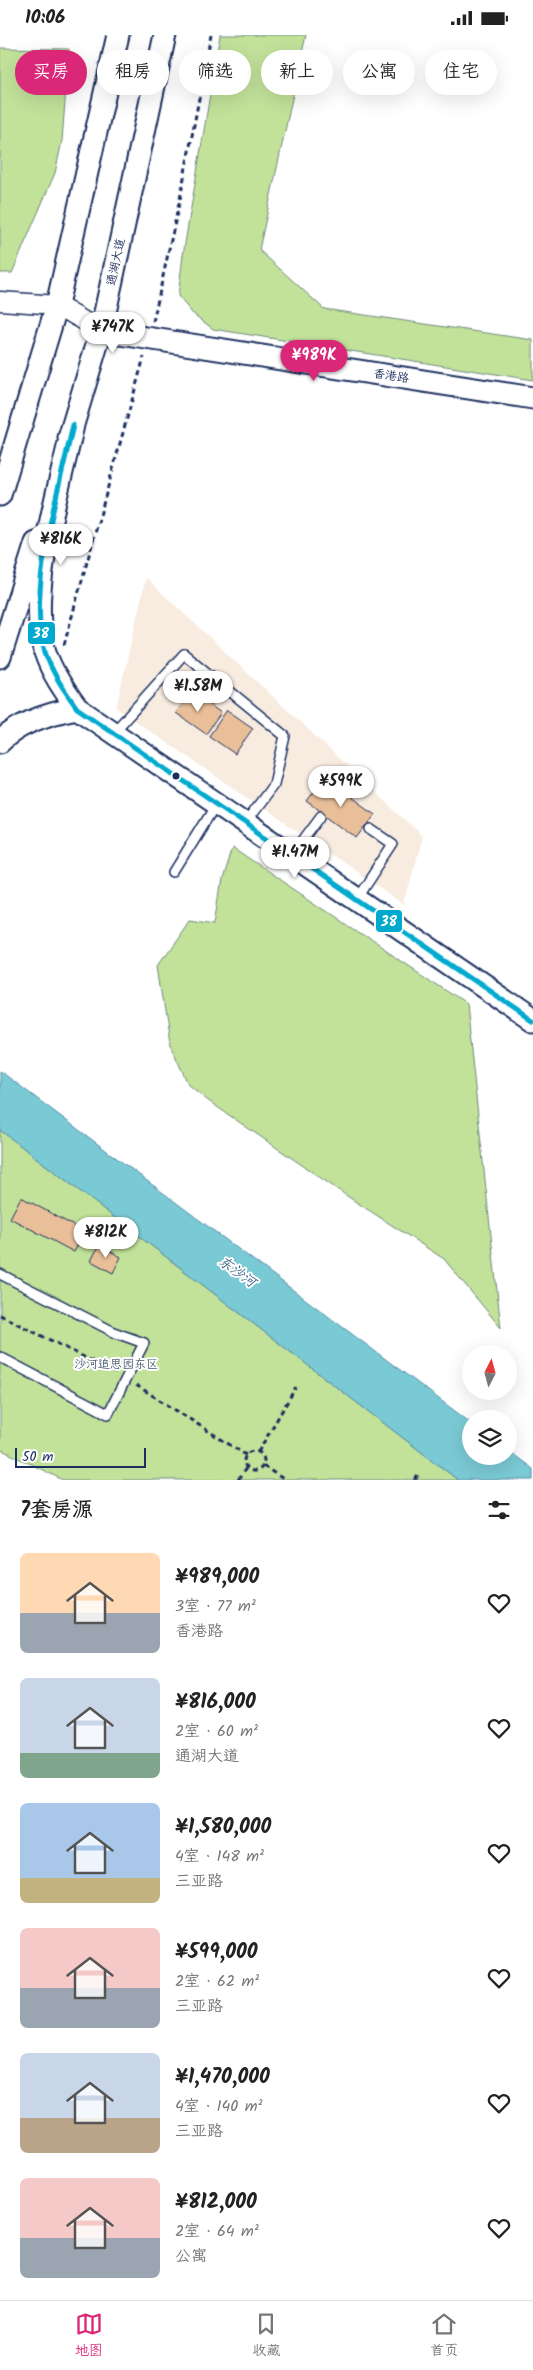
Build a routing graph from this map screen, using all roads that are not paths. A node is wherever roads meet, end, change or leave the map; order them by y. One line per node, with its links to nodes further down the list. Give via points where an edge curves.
1 (118, 35): 4 (street)
2 (165, 35): 5 (street, 通湖大道)
3 (0, 301): 4 (street)
4 (57, 305): 5 (street); 8 (street)
5 (101, 331): 6 (street, 香港路); 7 (street, 通湖大道)
6 (533, 398)
7 (73, 425): 9 (street, 通湖大道); 10 (street, via 40,588 45,650 55,677)
8 (0, 495)
9 (0, 657)
10 (77, 708): 11 (street); 12 (street, via 34,721 8,734)
11 (113, 733): 13 (street); 15 (lane, via 184,654 285,736 274,784)
12 (0, 742)
13 (216, 804): 15 (street); 18 (lane)
14 (321, 817): 17 (lane)
15 (245, 823): 17 (street)
16 (371, 829): 19 (lane, via 393,845)
17 (292, 855): 19 (street)
18 (174, 872)
19 (357, 900): 20 (street)
20 (533, 1020)
21 (1, 1277): 22 (lane, via 116,1333 144,1343 108,1414)
22 (0, 1357)

